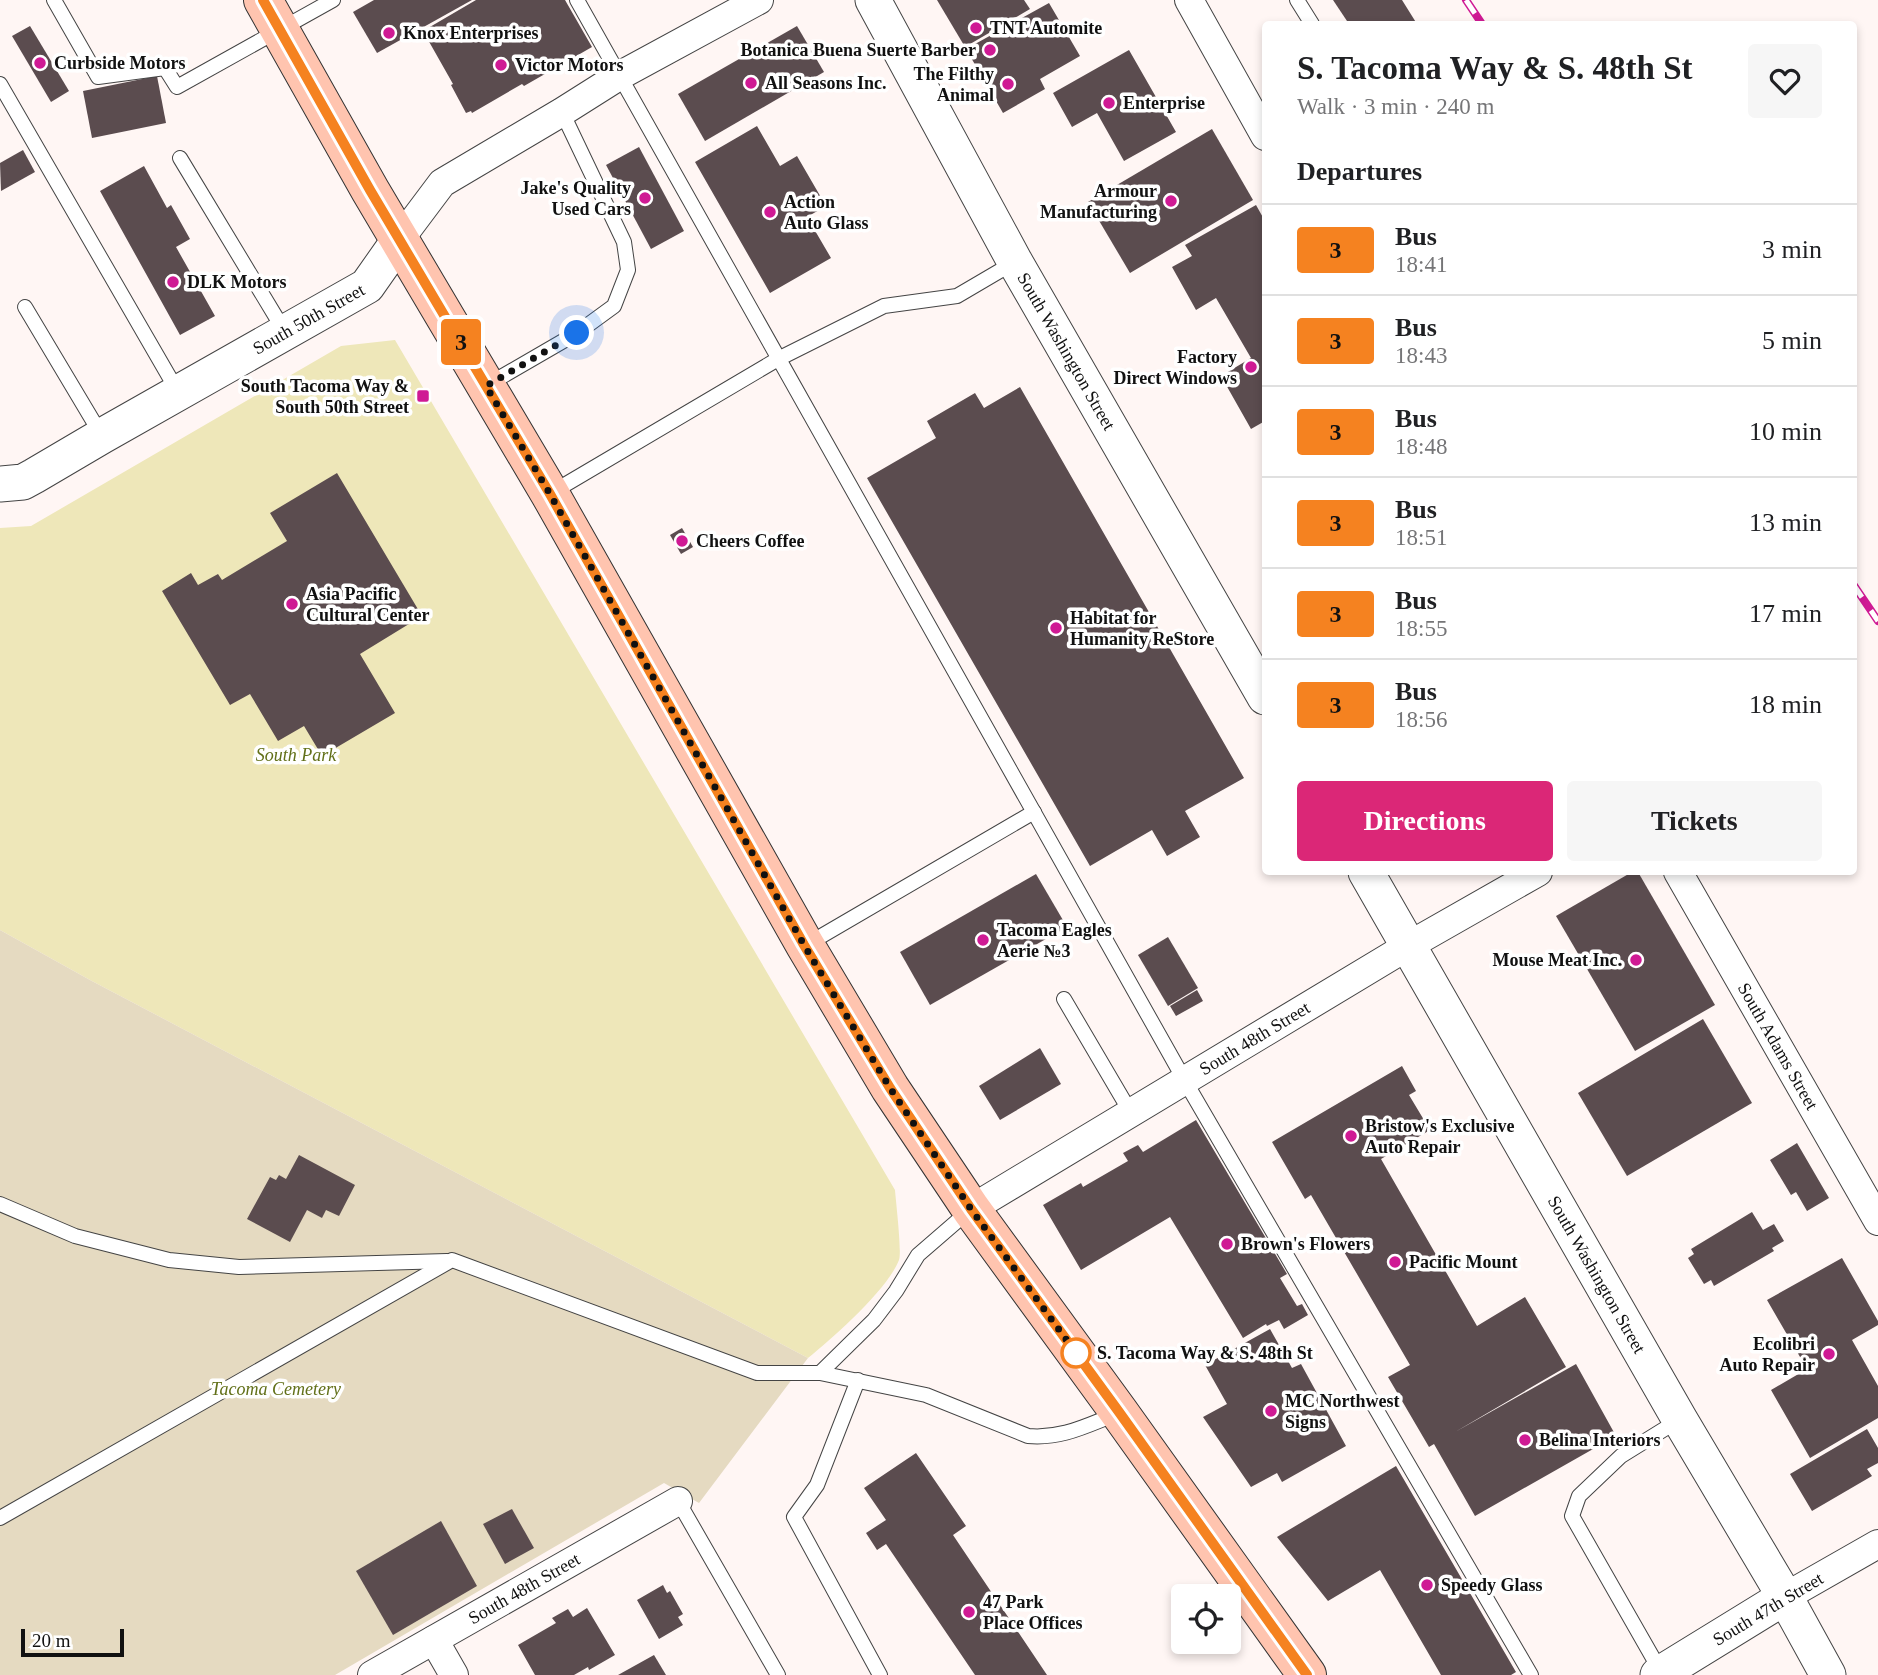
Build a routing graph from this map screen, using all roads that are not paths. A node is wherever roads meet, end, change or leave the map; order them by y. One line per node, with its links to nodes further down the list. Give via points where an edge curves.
1 (54, 0): 8 (lane, via 98,77 165,68 177,87)
2 (332, 0): 8 (lane)
3 (577, 0): 10 (lane)
4 (759, 0): 10 (street, South 50th Street)
5 (873, 0): 16 (street, South Washington Street)
6 (1189, 0): 13 (street)
7 (1297, 0): 9 (lane)
8 (272, 15): 15 (main road)
9 (1310, 21)
10 (619, 76): 12 (street, South 50th Street); 19 (lane)
11 (0, 84): 21 (lane)
12 (562, 112): 15 (street, South 50th Street, via 442,183); 20 (lane, via 624,242 628,270 614,306)
13 (1262, 131)
14 (180, 158): 18 (lane)
15 (400, 239): 18 (street, South 50th Street, via 367,286); 20 (main road)
16 (1015, 262): 19 (lane, via 957,296 884,306); 25 (street, South Washington Street)
17 (25, 307): 22 (lane)
18 (285, 332): 21 (street, South 50th Street)
19 (778, 359): 24 (lane); 26 (lane)
20 (486, 386): 24 (main road)
21 (178, 393): 22 (street, South 50th Street)
22 (102, 436): 23 (street, South 50th Street, via 23,482)
23 (0, 484)
24 (550, 494): 30 (main road)
25 (1262, 692)
26 (1034, 812): 30 (lane); 33 (lane)
27 (1368, 875): 31 (street, South Washington Street)
28 (1533, 875): 31 (street, South 48th Street)
29 (1680, 875): 37 (street, South Adams Street)
30 (804, 945): 36 (main road, via 890,1088)
31 (1408, 946): 33 (street, South 48th Street); 42 (street, South Washington Street)
32 (1064, 999): 34 (lane)
33 (1185, 1081): 34 (street, South 48th Street); 54 (lane)
34 (1131, 1113): 36 (street, South 48th Street)
35 (0, 1204): 38 (lane, via 75,1236 169,1260 239,1267)
36 (971, 1209): 39 (lane, via 918,1255 874,1320); 41 (main road)
37 (1878, 1221)
38 (452, 1260): 39 (lane, via 757,1373); 44 (lane)
39 (820, 1373): 40 (lane)
40 (858, 1380): 41 (lane, via 926,1395 1028,1436 1065,1434); 52 (lane, via 817,1485 794,1517)
41 (1119, 1412): 53 (main road)
42 (1680, 1420): 46 (street, South Washington Street); 48 (lane, via 1621,1456 1579,1496 1572,1516)
43 (678, 1501): 47 (street, South 48th Street); 51 (lane)
44 (0, 1518)
45 (1878, 1544): 46 (street, South 47th Street)
46 (1785, 1597): 48 (street, South 47th Street); 55 (street, South Washington Street)
47 (433, 1640): 49 (street, South 48th Street); 50 (street)
48 (1660, 1674)
49 (372, 1675)
50 (454, 1675)
51 (778, 1675)
52 (880, 1675)
53 (1307, 1675)
54 (1531, 1675)
55 (1828, 1675)

